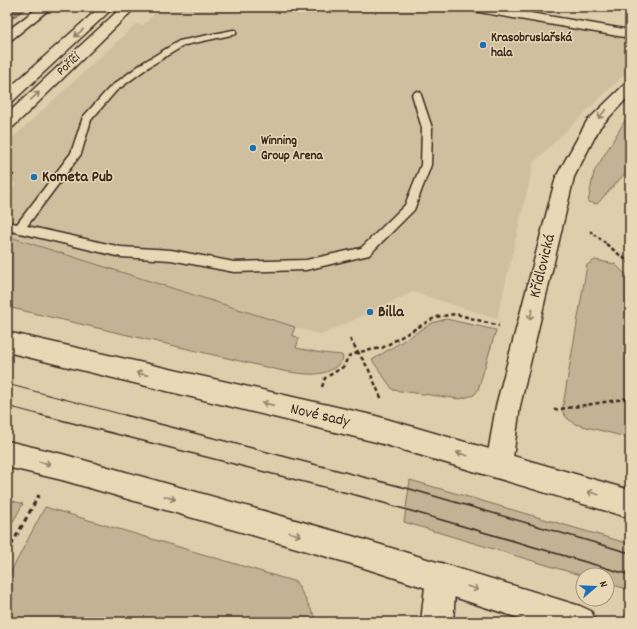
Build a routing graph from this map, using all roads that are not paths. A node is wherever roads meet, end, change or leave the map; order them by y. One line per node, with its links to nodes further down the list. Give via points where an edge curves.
1 (46, 7): 7 (street)
2 (108, 7): 10 (main road, Poříčí, one-way to 10)
3 (130, 7): 11 (main road, Poříčí, one-way to 3)
4 (473, 7): 6 (main road)
5 (233, 32): 13 (lane, via 182,43 146,64 113,89 86,119 76,154)
6 (630, 34)
7 (7, 37)
8 (630, 87): 16 (main road, Křídlovická, one-way to 16, via 593,125 565,177 508,406)
9 (417, 94): 13 (lane, via 428,128 426,165 410,207 365,252 306,264 234,267 171,255 121,252)
10 (7, 98)
11 (7, 123)
12 (7, 226): 13 (lane)
13 (19, 229)
14 (7, 342): 16 (main road, Nové sady, one-way to 14, via 376,429)
15 (7, 454): 18 (main road, one-way to 18, via 70,469)
16 (499, 465): 17 (main road, Nové sady, one-way to 16)
17 (630, 504)
18 (441, 578): 19 (main road); 20 (main road, one-way to 20)
19 (437, 622)
20 (580, 622)

